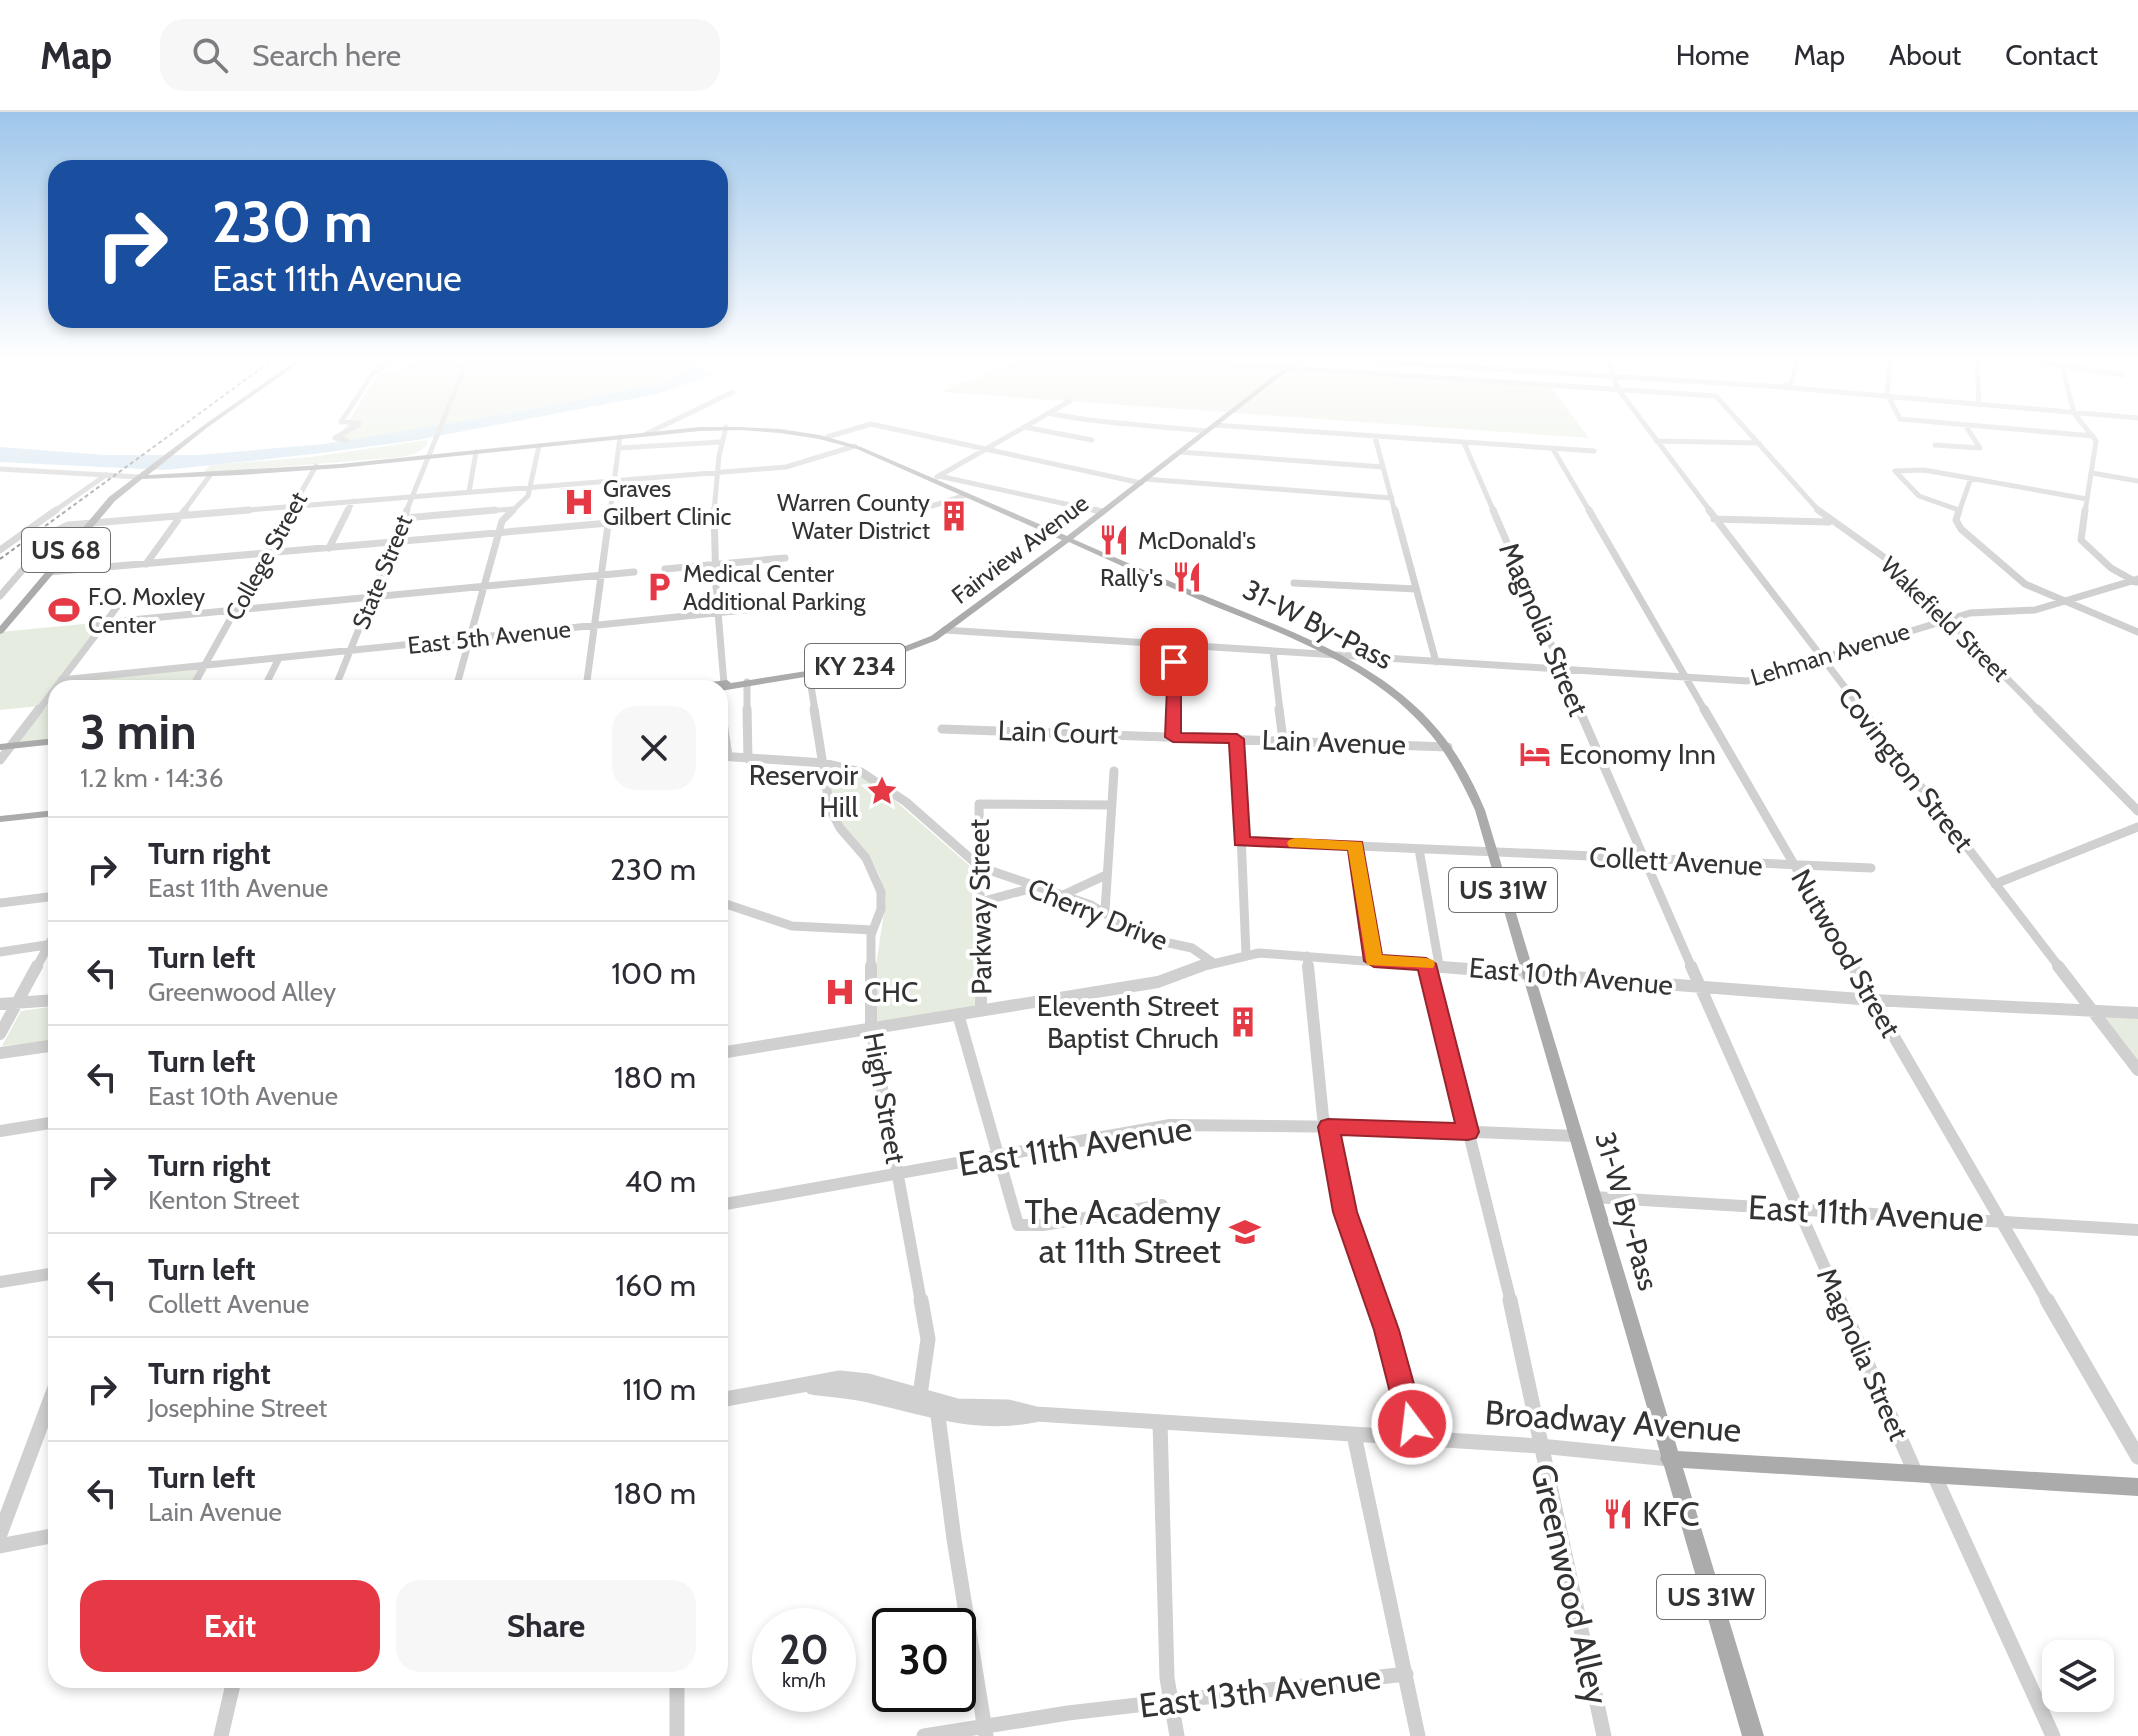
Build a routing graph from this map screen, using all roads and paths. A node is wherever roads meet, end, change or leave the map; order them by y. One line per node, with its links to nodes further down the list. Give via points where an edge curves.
1 (194, 435): 45 (main road)
2 (337, 435): 21 (street)
3 (437, 435): 25 (street, State Street)
4 (639, 435): 18 (main road, 31-W By-Pass / US 31W)
5 (720, 435): 24 (street)
6 (812, 435): 19 (main road, 31-W By-Pass / US 31W)
7 (834, 435): 19 (street)
8 (918, 435): 32 (street)
9 (1010, 435): 32 (street)
10 (1065, 435): 22 (street)
11 (1201, 435): 36 (main road, Fairview Avenue / KY 234)
12 (1345, 435): 20 (street)
13 (1651, 435): 23 (street, Covington Street)
14 (1751, 435): 27 (street, Wakefield Street)
15 (1971, 435): 28 (street, via 1980,448)
16 (2079, 435): 17 (street)
17 (2093, 436): 44 (street)
18 (620, 437): 29 (main road, 31-W By-Pass / US 31W); 31 (street)
19 (827, 437): 30 (main road, 31-W By-Pass / US 31W)
20 (1375, 437): 26 (street); 41 (street)
21 (346, 440)
22 (1092, 440)
23 (1656, 441): 27 (street); 67 (street, Covington Street)
24 (717, 442): 31 (street); 43 (street, via 712,469)
25 (434, 443): 37 (main road, via 438,451); 38 (street, State Street); 39 (main road, via 419,454)
26 (1464, 443): 33 (street); 111 (street, Magnolia Street)
27 (1759, 443): 68 (street, Wakefield Street)
28 (1935, 445)
29 (539, 446): 35 (main road, 31-W By-Pass / US 31W); 53 (street)
30 (855, 446): 43 (street, via 794,466); 48 (main road, 31-W By-Pass / US 31W)
31 (619, 448): 50 (street)
32 (985, 449): 48 (street); 51 (street)
33 (1553, 449): 34 (street); 113 (street, Nutwood Street)
34 (1594, 451)
35 (476, 452): 37 (main road, 31-W By-Pass / US 31W); 54 (street)
36 (1180, 452): 41 (street); 51 (main road, Fairview Avenue / KY 234)
37 (465, 453): 38 (main road, 31-W By-Pass / US 31W)
38 (430, 456): 39 (main road, US 31W); 56 (street, State Street)
39 (389, 460): 40 (main road, US 31W)
40 (316, 466): 46 (main road, US 31W); 60 (street, College Street)
41 (1383, 467): 57 (street)
42 (0, 469): 47 (street)
43 (716, 473): 50 (street); 79 (street)
44 (2092, 473): 52 (street); 58 (street)
45 (142, 474): 46 (main road, US 31W); 47 (street); 70 (main road, US 68)
46 (211, 474): 65 (street)
47 (107, 475): 75 (street)
48 (936, 478): 55 (main road, 31-W By-Pass / US 31W); 64 (street)
49 (1971, 478): 58 (street); 63 (street); 63 (street, via 1917,469 1895,471 1919,496)
50 (615, 481): 53 (street); 69 (street)
51 (1143, 481): 57 (street); 64 (main road, Fairview Avenue / KY 234)
52 (2138, 481)
53 (530, 488): 54 (street); 62 (street, via 525,501)
54 (469, 492): 56 (street)
55 (966, 495): 61 (street); 72 (main road, 31-W By-Pass / US 31W)
56 (413, 496): 59 (street); 66 (street, State Street)
57 (1392, 498): 87 (street)
58 (2087, 499): 84 (street, via 2082,543)
59 (353, 501): 60 (street); 74 (street)
60 (295, 506): 65 (street); 76 (street, College Street)
61 (932, 506)
62 (514, 508): 66 (street); 71 (street)
63 (1959, 510): 90 (street, via 1958,525 2013,576)
64 (1102, 512): 72 (main road, Fairview Avenue / KY 234)
65 (181, 516): 70 (street); 78 (street)
66 (405, 518): 73 (street, State Street)
67 (1714, 519): 68 (street); 108 (street, Covington Street)
68 (1831, 522): 95 (street, Wakefield Street, via 1895,565)
69 (609, 523): 71 (street); 83 (street)
70 (88, 524): 81 (main road, US 68); 88 (street, via 56,531)
71 (498, 533): 73 (street); 86 (street)
72 (1067, 539): 99 (main road, Fairview Avenue / KY 234); 106 (main road, 31-W By-Pass / US 31W)
73 (395, 542): 74 (street); 89 (street, State Street)
74 (329, 548): 76 (street)
75 (0, 550)
76 (270, 553): 78 (street); 93 (street, College Street)
77 (785, 558): 79 (street)
78 (146, 564): 81 (street)
79 (717, 564): 80 (street); 94 (street)
80 (665, 569)
81 (49, 572): 100 (main road, US 68)
82 (634, 572): 83 (street)
83 (603, 575): 86 (street); 98 (street)
84 (2136, 581): 90 (street, Lehman Avenue)
85 (1294, 583): 87 (street)
86 (485, 586): 89 (street); 102 (street)
87 (1416, 589): 109 (street)
88 (0, 596)
89 (371, 597): 93 (street); 104 (street, State Street)
90 (2064, 602): 95 (street, Lehman Avenue); 101 (street)
91 (120, 603): 96 (street)
92 (773, 607): 94 (street, East 5th Avenue)
93 (238, 609): 96 (street); 110 (street, College Street)
94 (720, 612): 98 (street, East 5th Avenue); 120 (street)
95 (1948, 619): 108 (street, Lehman Avenue); 137 (street, Wakefield Street)
96 (104, 622): 97 (street); 114 (street)
97 (89, 624)
98 (594, 626): 102 (street, East 5th Avenue); 119 (street)
99 (945, 630): 103 (street, Lehman Avenue); 112 (main road, Fairview Avenue / KY 234, via 878,661)
100 (0, 631)
101 (2138, 632)
102 (469, 638): 104 (street, East 5th Avenue); 118 (street)
103 (1175, 646): 105 (street, Lehman Avenue); 125 (street)
104 (350, 651): 107 (street, East 5th Avenue); 117 (street, State Street)
105 (1273, 652): 106 (street, Lehman Avenue); 127 (street)
106 (1332, 655): 109 (street, Lehman Avenue); 130 (main road, 31-W By-Pass / US 31W, via 1397,696)
107 (279, 658): 110 (street, East 5th Avenue); 116 (street)
108 (1821, 658): 113 (street, Lehman Avenue, via 1747,681); 150 (street, Covington Street)
109 (1436, 662): 111 (street, Lehman Avenue)
110 (206, 666): 114 (street, East 5th Avenue); 115 (street, College Street)
111 (1561, 670): 113 (street, Lehman Avenue); 145 (street, Magnolia Street)
112 (809, 673): 121 (main road, Fairview Avenue / KY 234); 134 (street, High Street)
113 (1683, 677): 146 (street, Nutwood Street)
114 (61, 680)
115 (197, 680)
116 (268, 680)
117 (338, 680)
118 (458, 680)
119 (587, 680)
120 (722, 680)
121 (752, 681): 122 (main road, Fairview Avenue / KY 234); 132 (street)
122 (728, 685)
123 (48, 696): 129 (street)
124 (942, 729): 125 (street, Lain Court)
125 (1173, 737): 126 (street, Lain Avenue)
126 (1237, 739): 127 (street, Lain Avenue); 141 (street)
127 (1283, 740): 130 (street, Lain Avenue)
128 (48, 742): 129 (main road)
129 (5, 747): 133 (street)
130 (1448, 747): 144 (main road, 31-W By-Pass / US 31W, via 1468,780)
131 (728, 756): 132 (street, Cherry Drive)
132 (748, 759): 134 (street, Cherry Drive)
133 (0, 760)
134 (824, 763): 147 (street, Cherry Drive, via 875,779); 158 (street, High Street, via 833,817 866,858 879,887 881,909)
135 (1114, 771): 136 (street)
136 (1111, 805): 147 (street, Parkway Street, via 979,804); 149 (street)
137 (2138, 811)
138 (48, 814): 139 (main road)
139 (0, 819)
140 (2138, 827): 150 (street)
141 (1241, 841): 142 (street, Collett Avenue); 162 (street)
142 (1356, 846): 143 (street, Collett Avenue); 164 (street)
143 (1419, 849): 144 (street, Collett Avenue); 166 (street, Greenwood Alley)
144 (1492, 853): 145 (street, Collett Avenue); 167 (main road, 31-W By-Pass / US 31W)
145 (1644, 859): 146 (street, Collett Avenue); 168 (street, Magnolia Street)
146 (1796, 866): 148 (street, Collett Avenue); 169 (street, Nutwood Street)
147 (980, 867): 151 (street, Cherry Drive); 154 (street, Parkway Street)
148 (1871, 868)
149 (1106, 875): 152 (street); 157 (street)
150 (1995, 884): 176 (street, Covington Street)
151 (1035, 887): 152 (street, Cherry Drive); 154 (street)
152 (1063, 895): 157 (street, Cherry Drive)
153 (48, 897): 155 (street)
154 (980, 902): 173 (street, Parkway Street)
155 (0, 903)
156 (728, 905): 158 (street, via 785,925)
157 (1105, 911): 165 (street, Cherry Drive, via 1146,938 1192,948)
158 (873, 930): 177 (street, High Street)
159 (48, 945): 161 (street)
160 (48, 951): 171 (street)
161 (0, 952)
162 (1246, 954): 163 (street, East 10th Avenue); 165 (street, East 10th Avenue)
163 (1307, 956): 164 (street, East 10th Avenue); 184 (street)
164 (1374, 961): 166 (street, East 10th Avenue)
165 (1212, 962): 173 (street, East 10th Avenue, via 1158,982)
166 (1433, 964): 167 (street, East 10th Avenue); 186 (street, Greenwood Alley)
167 (1528, 972): 168 (street, East 10th Avenue); 187 (main road, 31-W By-Pass / US 31W)
168 (1702, 987): 169 (street, East 10th Avenue); 193 (street, Magnolia Street)
169 (1873, 1000): 176 (street, East 10th Avenue); 194 (street, Nutwood Street)
170 (48, 1001): 171 (street)
171 (17, 1003): 172 (street); 178 (street)
172 (0, 1004)
173 (981, 1010): 175 (street, East 10th Avenue)
174 (2138, 1013): 176 (street, East 10th Avenue)
175 (958, 1014): 177 (street, East 10th Avenue); 188 (street)
176 (2096, 1014): 182 (street, Covington Street)
177 (871, 1028): 180 (street, East 10th Avenue); 189 (street, High Street)
178 (0, 1034)
179 (48, 1046): 181 (street)
180 (728, 1052)
181 (0, 1053)
182 (2138, 1070)
183 (48, 1123): 185 (street)
184 (1328, 1127): 186 (street, East 11th Avenue); 188 (street, East 11th Avenue, via 1170,1125); 205 (street, via 1345,1212 1412,1424)
185 (0, 1131)
186 (1468, 1132): 187 (street, East 11th Avenue); 206 (street, Greenwood Alley)
187 (1576, 1136): 190 (main road, 31-W By-Pass / US 31W)
188 (997, 1156): 189 (street, East 11th Avenue); 192 (street, via 1014,1217 1022,1227)
189 (898, 1174): 191 (street, East 11th Avenue); 199 (street, High Street, via 928,1339)
190 (1593, 1197): 193 (street, East 11th Avenue); 208 (main road, 31-W By-Pass / US 31W)
191 (728, 1204)
192 (1162, 1205)
193 (1799, 1210): 194 (street, East 11th Avenue); 209 (street, Magnolia Street)
194 (2001, 1221): 195 (street, East 11th Avenue); 207 (street, Nutwood Street)
195 (2138, 1230)
196 (48, 1274): 197 (street)
197 (0, 1282)
198 (728, 1399): 199 (street, via 802,1386)
199 (919, 1402): 201 (street, Broadway Avenue, via 1008,1407); 202 (street, Broadway Avenue)
200 (48, 1406): 211 (street)
201 (1036, 1414): 202 (street, Broadway Avenue, via 1008,1422); 203 (street, Broadway Avenue)
202 (938, 1416): 218 (street)
203 (1160, 1422): 204 (street, Broadway Avenue); 217 (street)
204 (1354, 1435): 205 (street, Broadway Avenue); 214 (street)
205 (1409, 1439): 206 (street, Broadway Avenue)
206 (1540, 1446): 208 (street, Broadway Avenue); 224 (street, Greenwood Alley)
207 (2138, 1457)
208 (1669, 1459): 209 (main road, Broadway Avenue); 225 (main road, 31-W By-Pass / US 31W)
209 (1925, 1474): 210 (main road, Broadway Avenue); 226 (street, Magnolia Street)
210 (2138, 1487)
211 (0, 1534)
212 (48, 1537): 213 (street)
213 (0, 1546)
214 (1406, 1674): 217 (street, East 13th Avenue); 223 (street)
215 (232, 1688): 219 (street)
216 (677, 1688): 220 (street)
217 (1169, 1702): 218 (street, East 13th Avenue, via 1074,1712); 222 (street)
218 (986, 1731): 221 (street, East 13th Avenue)
219 (221, 1736)
220 (677, 1736)
221 (924, 1736)
222 (1177, 1736)
223 (1418, 1736)
224 (1604, 1736)
225 (1753, 1736)
226 (2053, 1736)

